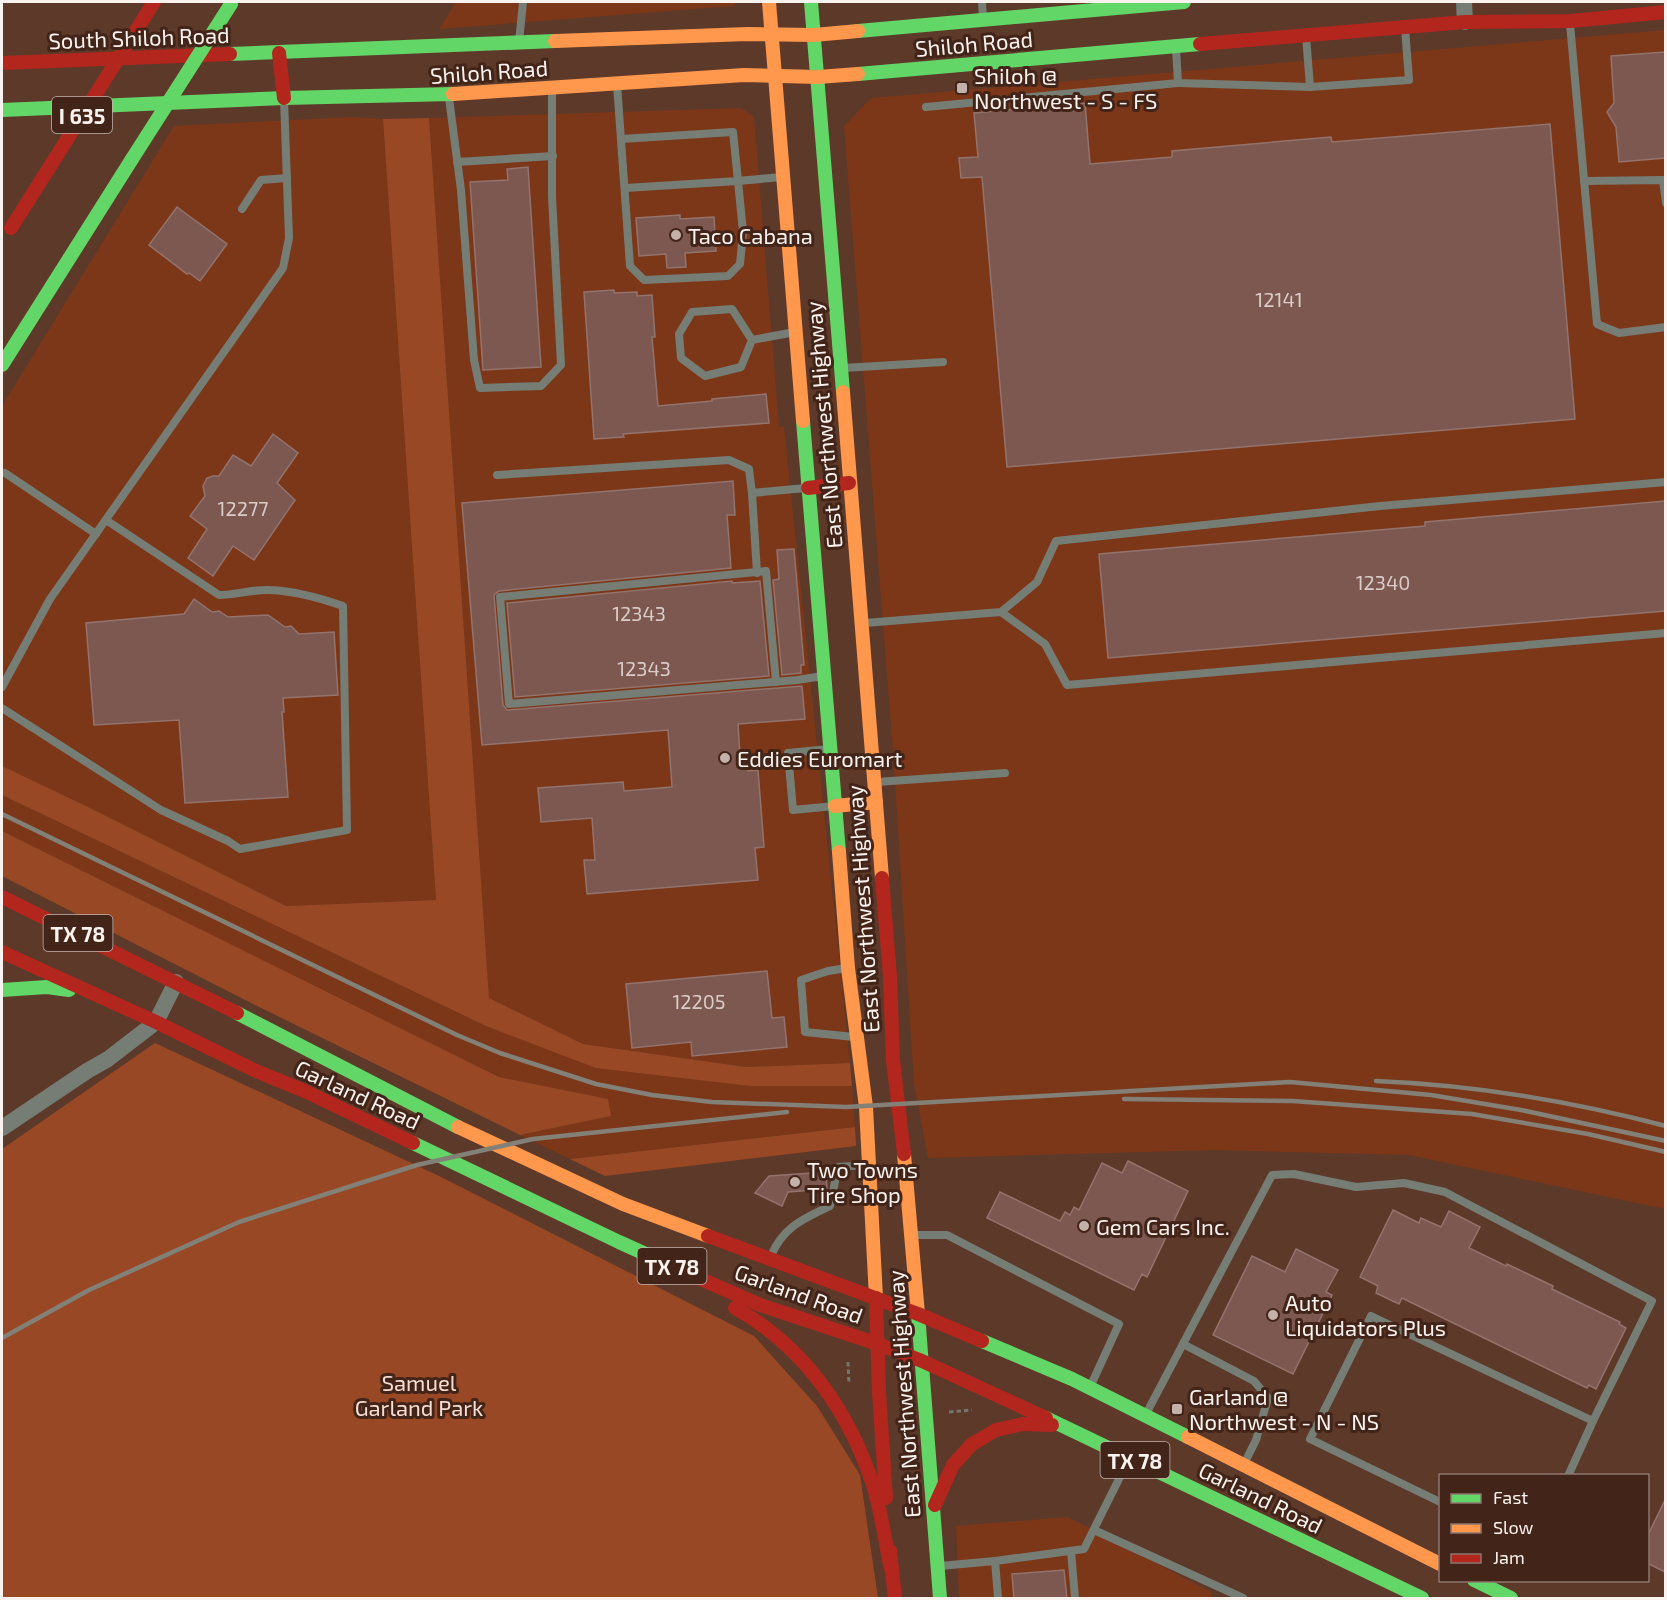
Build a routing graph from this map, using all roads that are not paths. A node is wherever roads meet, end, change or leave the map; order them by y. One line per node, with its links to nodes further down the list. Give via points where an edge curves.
1 (154, 2): 43 (main road, I 635, bridge)
2 (523, 2): 19 (lane)
3 (769, 2): 16 (main road, East Northwest Highway)
4 (811, 2): 17 (main road, East Northwest Highway)
5 (982, 2): 12 (lane)
6 (1162, 2): 7 (main road, Shiloh Road); 10 (main road, Shiloh Road)
7 (1184, 2)
8 (1464, 2): 14 (street)
9 (231, 3): 48 (main road, bridge)
10 (1122, 4): 12 (main road, Shiloh Road)
11 (1665, 12): 13 (main road, Shiloh Road)
12 (983, 18): 17 (main road, Shiloh Road)
13 (1570, 21): 14 (main road, Shiloh Road); 39 (lane)
14 (1465, 22): 15 (main road, Shiloh Road)
15 (1405, 27): 18 (main road, Shiloh Road); 27 (lane, via 1409,80)
16 (771, 35): 17 (main road, Shiloh Road); 19 (main road, Shiloh Road); 23 (main road, East Northwest Highway)
17 (814, 35): 24 (main road, East Northwest Highway)
18 (1306, 36): 20 (main road, Shiloh Road); 27 (lane)
19 (519, 42): 21 (main road, Shiloh Road)
20 (1176, 47): 24 (main road, Shiloh Road); 25 (lane)
21 (279, 53): 22 (main road, South Shiloh Road); 30 (main road)
22 (2, 63)
23 (775, 77): 24 (main road, Shiloh Road); 26 (main road, Shiloh Road, via 744,75); 36 (main road, East Northwest Highway)
24 (818, 77): 49 (main road, East Northwest Highway)
25 (1178, 83): 27 (lane); 31 (lane)
26 (617, 84): 28 (main road, Shiloh Road); 33 (lane)
27 (1310, 87)
28 (552, 88): 29 (main road, Shiloh Road); 34 (lane)
29 (448, 95): 30 (main road, Shiloh Road); 35 (lane)
30 (284, 98): 32 (main road); 37 (lane)
31 (926, 107)
32 (2, 110)
33 (621, 139): 38 (lane, via 733,132); 40 (lane)
34 (552, 156): 35 (lane); 35 (lane, via 561,365 541,386 480,388 474,360)
35 (458, 162)
36 (783, 177): 38 (lane); 45 (main road, East Northwest Highway)
37 (287, 178): 42 (lane, via 261,180); 56 (lane, via 289,238 283,268)
38 (738, 181): 40 (lane); 40 (lane, via 740,264 728,276 644,280 630,266)
39 (1584, 181): 41 (lane, via 1663,180); 44 (lane, via 1597,324 1620,333)
40 (625, 188)
41 (1665, 203)
42 (242, 209)
43 (11, 228)
44 (1665, 327)
45 (796, 332): 46 (lane); 54 (main road, East Northwest Highway)
46 (752, 340): 46 (lane, via 741,367 705,376 681,358 679,334 692,312 732,309)
47 (943, 362): 49 (lane)
48 (2, 365)
49 (840, 368): 53 (main road, East Northwest Highway)
50 (5, 473): 57 (lane)
51 (497, 475): 55 (lane, via 729,460 749,469)
52 (1665, 482): 59 (lane, via 1380,506 1056,541 1037,582)
53 (849, 483): 54 (main road); 60 (main road, East Northwest Highway)
54 (808, 488): 55 (lane); 62 (main road, East Northwest Highway)
55 (752, 493): 58 (lane)
56 (106, 520): 57 (lane); 65 (lane, via 219,595 269,590 319,597 343,606 347,830 240,849 161,810)
57 (96, 534): 64 (lane, via 50,599)
58 (757, 573): 63 (lane, via 766,572); 63 (lane, via 500,597 509,704)
59 (1001, 612): 60 (lane); 61 (lane, via 1045,644 1067,685)
60 (861, 623): 68 (main road, East Northwest Highway)
61 (1665, 633)
62 (824, 676): 63 (lane); 66 (main road, East Northwest Highway)
63 (776, 682)
64 (2, 687)
65 (2, 708)
66 (830, 749): 70 (main road, East Northwest Highway); 70 (lane, via 788,753 793,810)
67 (1005, 773): 68 (lane)
68 (874, 783): 69 (main road, East Northwest Highway)
69 (876, 802): 70 (main road); 81 (main road, East Northwest Highway, via 893,1060)
70 (835, 806): 73 (main road, East Northwest Highway)
71 (2, 897): 74 (main road, Garland Road / TX 78)
72 (2, 952): 76 (main road, TX 78)
73 (848, 968): 78 (main road, East Northwest Highway); 78 (lane, via 801,980 805,1032)
74 (176, 982): 77 (street); 83 (main road, Garland Road / TX 78, via 485,1140 622,1204)
75 (2, 990): 76 (main road, via 47,987)
76 (96, 995): 77 (main road, Garland Road / TX 78)
77 (156, 1023): 79 (street); 82 (main road, Garland Road / TX 78)
78 (857, 1038): 80 (main road, East Northwest Highway)
79 (2, 1128)
80 (870, 1165): 83 (lane, via 838,1167 830,1206 796,1223 778,1241); 84 (main road, East Northwest Highway)
81 (912, 1235): 85 (main road, East Northwest Highway); 89 (lane, via 947,1235 1119,1324)
82 (619, 1242): 86 (main road, Garland Road / TX 78, via 760,1305); 103 (main road, via 764,1324 802,1359 837,1404 856,1443 874,1488)
83 (771, 1258): 84 (main road, Garland Road / TX 78)
84 (876, 1298): 85 (main road, Garland Road / TX 78); 86 (main road, East Northwest Highway)
85 (918, 1314): 88 (main road, East Northwest Highway); 89 (main road, Garland Road / TX 78)
86 (878, 1344): 88 (main road, Garland Road / TX 78); 103 (main road, East Northwest Highway)
87 (1183, 1344): 90 (lane); 91 (lane, via 1272,1175 1294,1174 1356,1187 1404,1183 1445,1192 1652,1301); 94 (lane, via 1254,1381 1268,1398)
88 (922, 1361): 92 (main road, Garland Road / TX 78); 97 (main road, East Northwest Highway)
89 (1090, 1388): 90 (main road, Garland Road / TX 78)
90 (1144, 1417): 94 (main road, Garland Road / TX 78)
91 (1593, 1421): 95 (lane); 96 (lane, via 1371,1316 1310,1438)
92 (1060, 1426): 93 (main road, Garland Road / TX 78); 97 (main road, via 1023,1424 996,1430 972,1444 953,1465)
93 (1130, 1457): 98 (lane); 110 (main road, Garland Road / TX 78)
94 (1244, 1466): 101 (main road, Garland Road / TX 78)
95 (1569, 1474)
96 (1439, 1502)
97 (933, 1509): 102 (main road, East Northwest Highway)
98 (1094, 1530): 99 (lane, via 1084,1549); 109 (lane)
99 (1071, 1551): 100 (lane); 108 (lane)
100 (995, 1561): 102 (lane); 107 (lane)
101 (1439, 1564)
102 (938, 1566): 106 (main road, East Northwest Highway)
103 (891, 1569): 105 (main road, East Northwest Highway)
104 (1476, 1582): 111 (main road)
105 (895, 1599)
106 (940, 1599)
107 (998, 1599)
108 (1075, 1599)
109 (1243, 1599)
110 (1422, 1599)
111 (1511, 1599)

